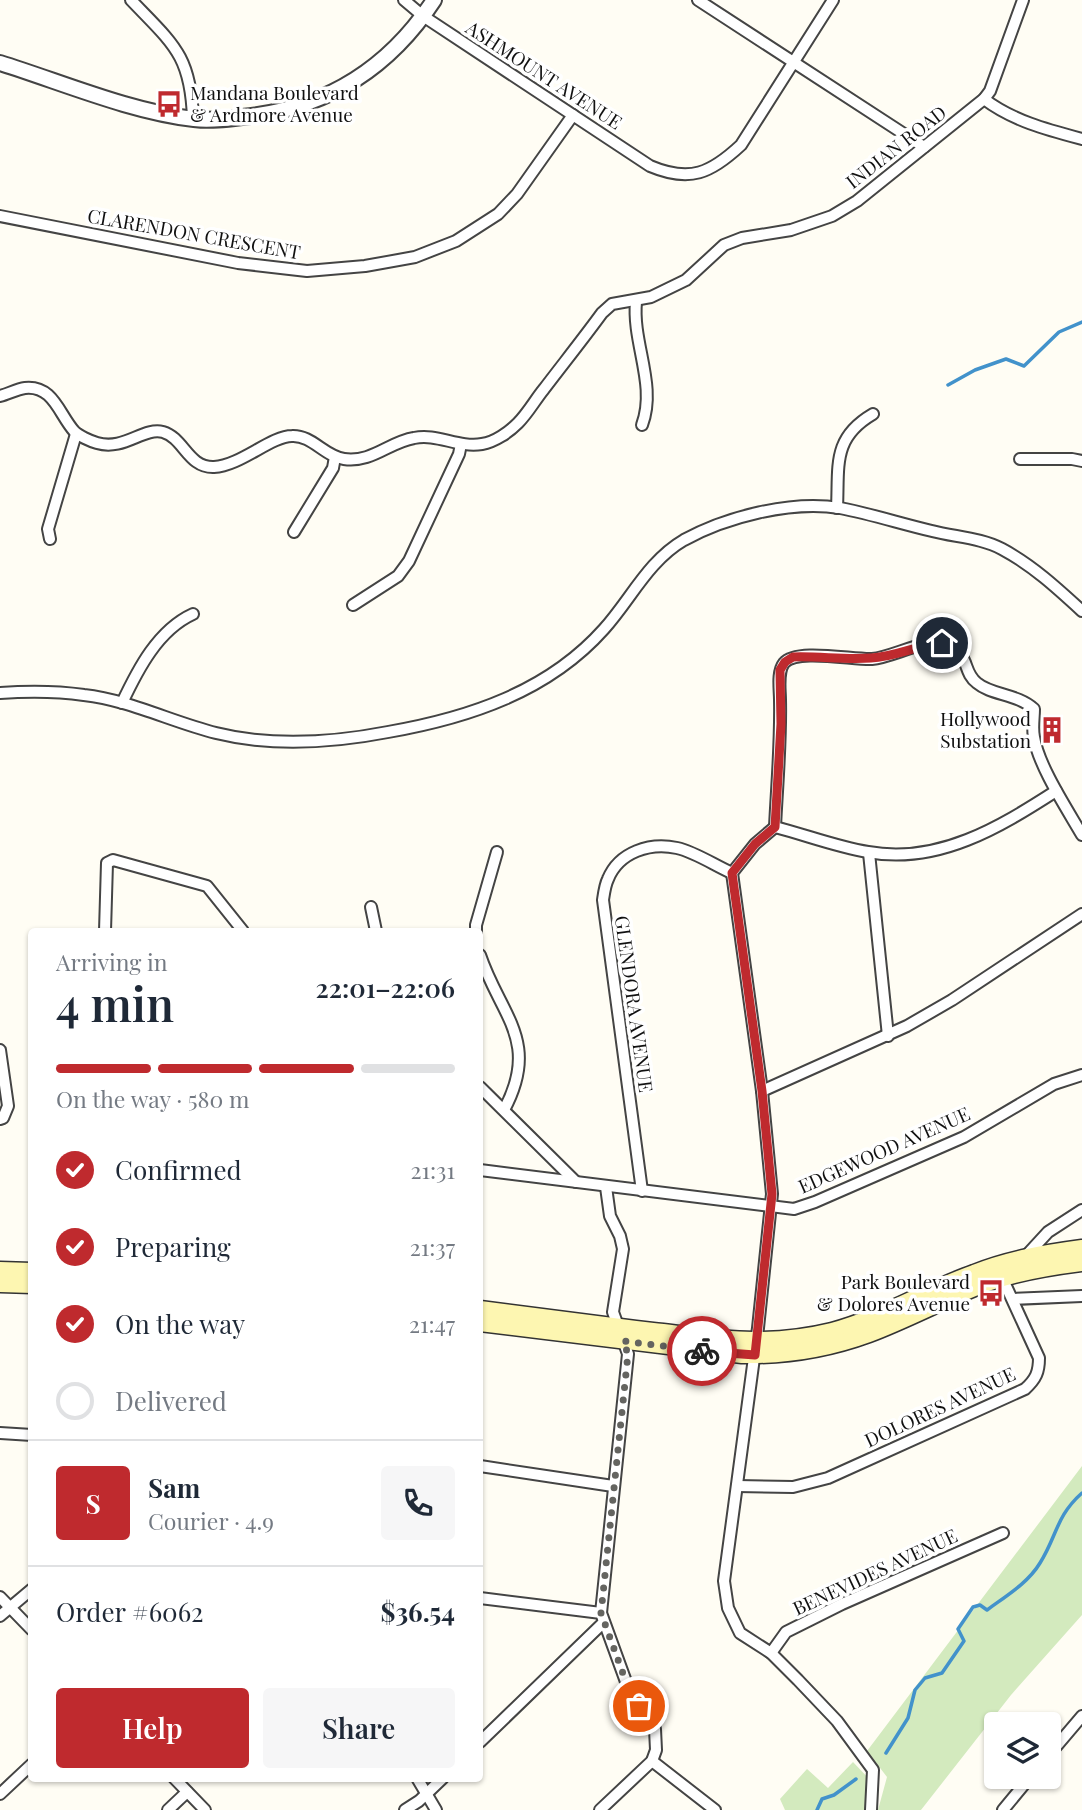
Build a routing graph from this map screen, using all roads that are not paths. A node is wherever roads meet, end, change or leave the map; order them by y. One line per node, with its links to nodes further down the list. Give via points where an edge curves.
1 (131, 0): 12 (street, via 184,61)
2 (404, 0): 7 (street, ASHMOUNT AVENUE)
3 (434, 0): 7 (street)
4 (698, 0): 8 (street)
5 (833, 0): 8 (street)
6 (1023, 0): 10 (street, INDIAN ROAD)
7 (423, 16): 11 (street, ASHMOUNT AVENUE); 12 (street, via 384,60 327,96 257,116)
8 (792, 62): 11 (street, ASHMOUNT AVENUE, via 741,145 706,171 688,176 650,166); 14 (street)
9 (0, 63): 12 (street, via 146,110)
10 (984, 99): 13 (street, via 1000,111 1046,130); 14 (street, INDIAN ROAD)
11 (573, 114): 15 (street, CLARENDON CRESCENT, via 498,214 456,241 415,257 365,266 306,271 239,263)
12 (192, 119)
13 (1082, 139)
14 (924, 147): 16 (street, INDIAN ROAD, via 832,216 724,245 686,280)
15 (0, 216)
16 (636, 302): 19 (street, via 634,318 648,394); 21 (street, via 612,304 602,313 506,433 484,444)
17 (0, 396): 20 (street, via 26,388 48,393)
18 (873, 414): 25 (street, via 845,436 839,454)
19 (642, 425)
20 (76, 434): 22 (street, via 113,446 162,432 192,460 215,467 289,435 310,440); 27 (street, via 48,529)
21 (461, 444): 22 (street, via 416,437 366,458); 28 (street, via 409,561 398,576)
22 (335, 457): 26 (street, via 333,468)
23 (1020, 459): 24 (street)
24 (1082, 461)
25 (837, 508): 29 (street, via 1000,548 1040,573); 32 (street, via 788,508 733,519 682,541 647,571 604,629 553,675 503,701 452,719 318,742 272,741 217,733)
26 (294, 532)
27 (50, 538)
28 (353, 605)
29 (1082, 611)
30 (193, 614): 32 (street, via 181,619 149,654)
31 (0, 692): 32 (street, via 85,695)
32 (122, 703)
33 (1056, 791): 34 (street, via 1033,736 1034,709 974,682 965,658 955,649 942,643 873,659 793,657 780,670); 35 (street); 37 (street, via 966,842 915,854)
34 (775, 827): 37 (street); 38 (street)
35 (1082, 835)
36 (497, 852): 44 (street)
37 (869, 853): 46 (street)
38 (732, 873): 50 (street); 56 (street, GLENDORA AVENUE, via 678,848 652,846 619,862 608,878 603,900)
39 (371, 907): 43 (street)
40 (1082, 914): 46 (street, via 952,1000)
41 (105, 928): 42 (street, via 107,863 113,860 207,886)
42 (241, 928)
43 (375, 928)
44 (476, 928)
45 (483, 961): 51 (street, via 516,1038 519,1073)
46 (888, 1036): 50 (street)
47 (0, 1050): 52 (street, via 8,1106)
48 (1082, 1075): 57 (street, EDGEWOOD AVENUE, via 1042,1091 964,1137 815,1202 794,1209)
49 (483, 1090): 51 (street)
50 (762, 1091): 57 (street)
51 (504, 1110): 54 (street)
52 (1, 1118)
53 (483, 1170): 54 (street, EDGEWOOD AVENUE)
54 (576, 1182): 55 (street, EDGEWOOD AVENUE)
55 (606, 1187): 56 (street, EDGEWOOD AVENUE); 71 (street, via 610,1216 623,1249 613,1312)
56 (642, 1191): 57 (street, EDGEWOOD AVENUE)
57 (770, 1207): 72 (street)
58 (1082, 1210): 60 (street, via 1048,1232)
59 (1082, 1248): 60 (main road)
60 (1024, 1257): 64 (main road)
61 (1082, 1263): 64 (main road)
62 (0, 1270): 63 (main road)
63 (28, 1271)
64 (999, 1272): 68 (street, DOLORES AVENUE); 72 (main road, via 870,1334 837,1345 784,1354)
65 (0, 1284): 66 (main road)
66 (28, 1285)
67 (1082, 1296): 68 (street)
68 (1013, 1299): 77 (street, DOLORES AVENUE, via 1039,1358 1039,1372 1025,1388 828,1478 793,1488)
69 (483, 1310): 71 (main road)
70 (483, 1324): 71 (main road)
71 (621, 1334): 72 (main road); 76 (street, via 628,1354)
72 (755, 1349): 77 (street)
73 (0, 1433): 74 (street)
74 (28, 1435)
75 (483, 1466): 76 (street)
76 (613, 1486): 84 (street)
77 (737, 1486): 86 (street, via 724,1581 727,1608 740,1633)
78 (1003, 1532): 86 (street, BENEVIDES AVENUE, via 786,1632)
79 (28, 1592): 82 (street)
80 (0, 1597): 82 (street)
81 (483, 1598): 84 (street)
82 (9, 1607): 83 (street); 85 (street)
83 (0, 1616)
84 (602, 1618): 88 (street); 90 (street, via 629,1690 655,1729)
85 (28, 1626)
86 (771, 1653): 105 (street, via 837,1721 873,1770)
87 (1082, 1716): 89 (street)
88 (483, 1739)
89 (1061, 1741)
90 (652, 1760): 103 (street); 104 (street)
91 (28, 1768): 97 (street)
92 (178, 1782): 96 (street)
93 (419, 1782): 98 (street)
94 (439, 1782): 98 (street)
95 (1020, 1789): 106 (street)
96 (187, 1791): 99 (street); 100 (street)
97 (0, 1794)
98 (426, 1794): 101 (street); 102 (street)
99 (168, 1810)
100 (205, 1810)
101 (405, 1810)
102 (436, 1810)
103 (600, 1810)
104 (715, 1810)
105 (871, 1810)
106 (1003, 1810)

